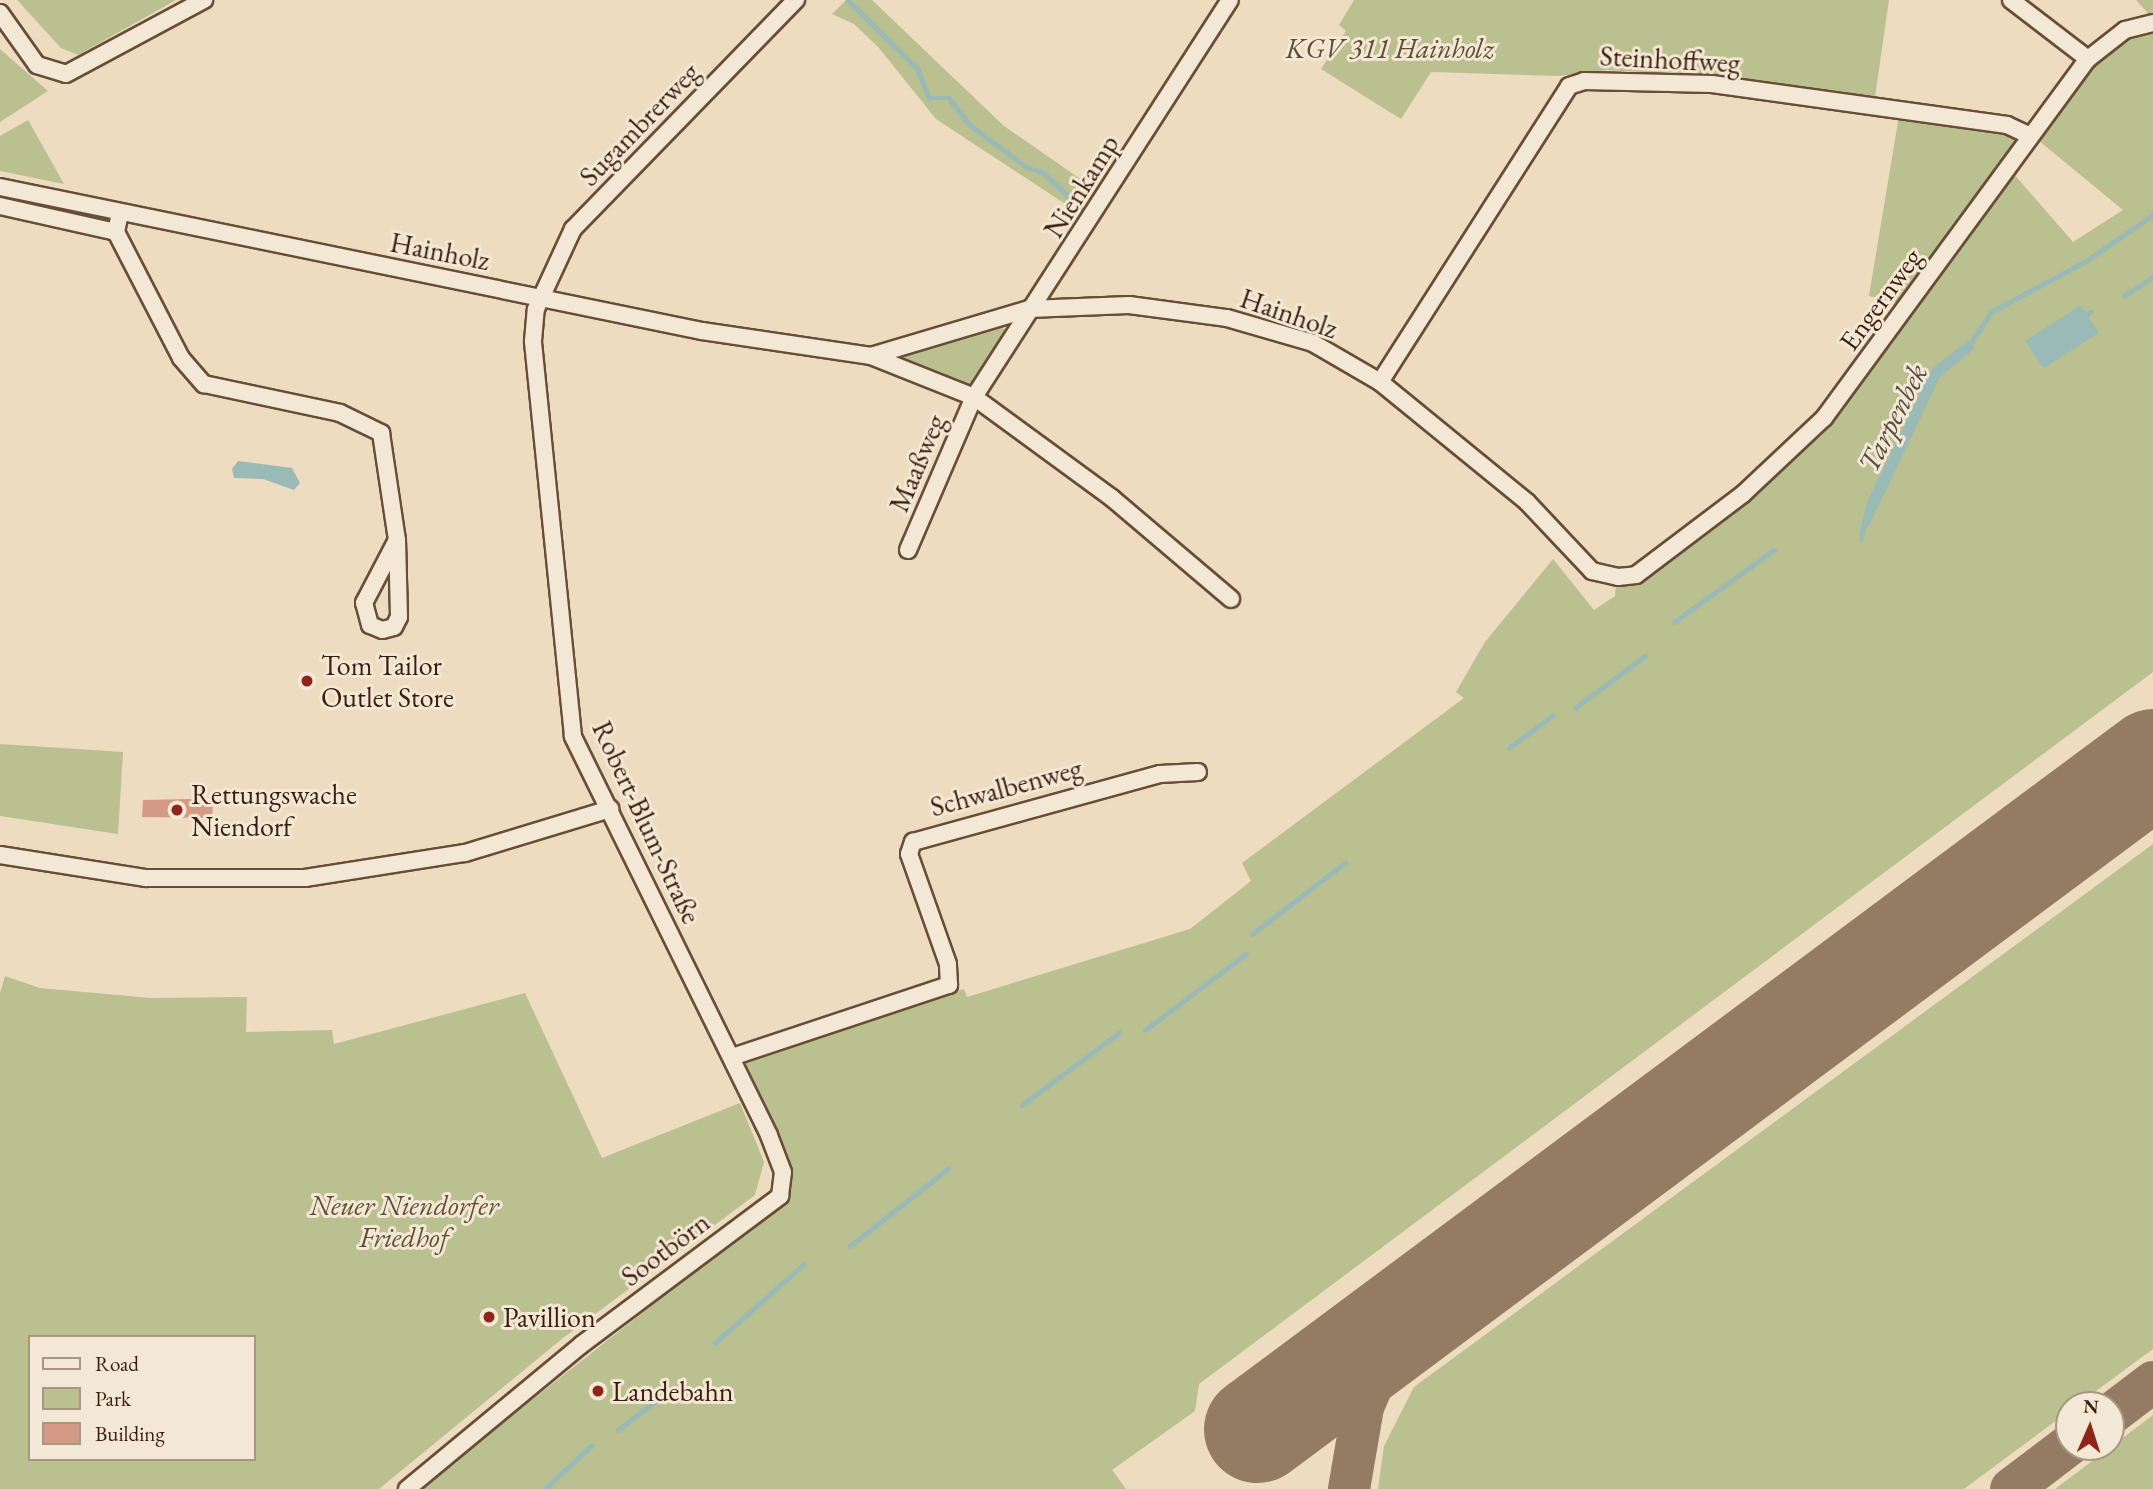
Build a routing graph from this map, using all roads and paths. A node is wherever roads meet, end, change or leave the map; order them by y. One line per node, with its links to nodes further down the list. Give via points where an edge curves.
1 (204, 0): 8 (street, via 66,74 41,69)
2 (796, 0): 15 (street, Sugambrerweg, via 573,229)
3 (1230, 0): 16 (street, Nienkamp, via 1048,289)
4 (2011, 0): 9 (street)
5 (0, 14): 8 (street)
6 (2153, 23): 9 (street, Engernweg, via 2125,30)
7 (0, 37): 8 (street)
8 (20, 43)
9 (2088, 60): 10 (street, Engernweg)
10 (2031, 136): 18 (street, Steinhoffweg, via 2007,125 1712,84 1584,81 1569,86); 22 (street, Engernweg, via 1824,418 1743,494 1636,575)
11 (0, 187): 13 (street, Hainholz)
12 (0, 206): 14 (street)
13 (120, 213): 14 (street); 15 (street, Hainholz)
14 (116, 232): 20 (street, via 180,358 204,384 340,413 381,433)
15 (541, 298): 17 (street, Hainholz, via 702,331); 25 (street, Robert-Blum-Straße, via 533,341 566,690 573,736)
16 (1029, 309): 17 (street, Hainholz); 18 (street, Hainholz, via 1129,305 1227,318 1313,343); 19 (street, Nienkamp)
17 (872, 356): 19 (street, Hainholz)
18 (1380, 382): 22 (street, Hainholz, via 1527,502 1592,571)
19 (974, 397): 21 (street, Maaßweg); 23 (street, Hainholz, via 1112,498)
20 (397, 540): 20 (street, via 399,617 394,627 382,630 370,625 364,603)
21 (908, 550)
22 (1618, 577)
23 (1231, 599)
24 (1198, 772): 27 (street, Schwalbenweg, via 1160,774 913,842 908,854 948,964 949,985)
25 (610, 810): 26 (street, via 465,853 306,878 146,878); 27 (street, Robert-Blum-Straße)
26 (0, 855)
27 (732, 1057): 28 (street, Robert-Blum-Straße, via 769,1135)
28 (783, 1180): 29 (street, Sootbörn, via 780,1196 581,1345)
29 (407, 1489)

